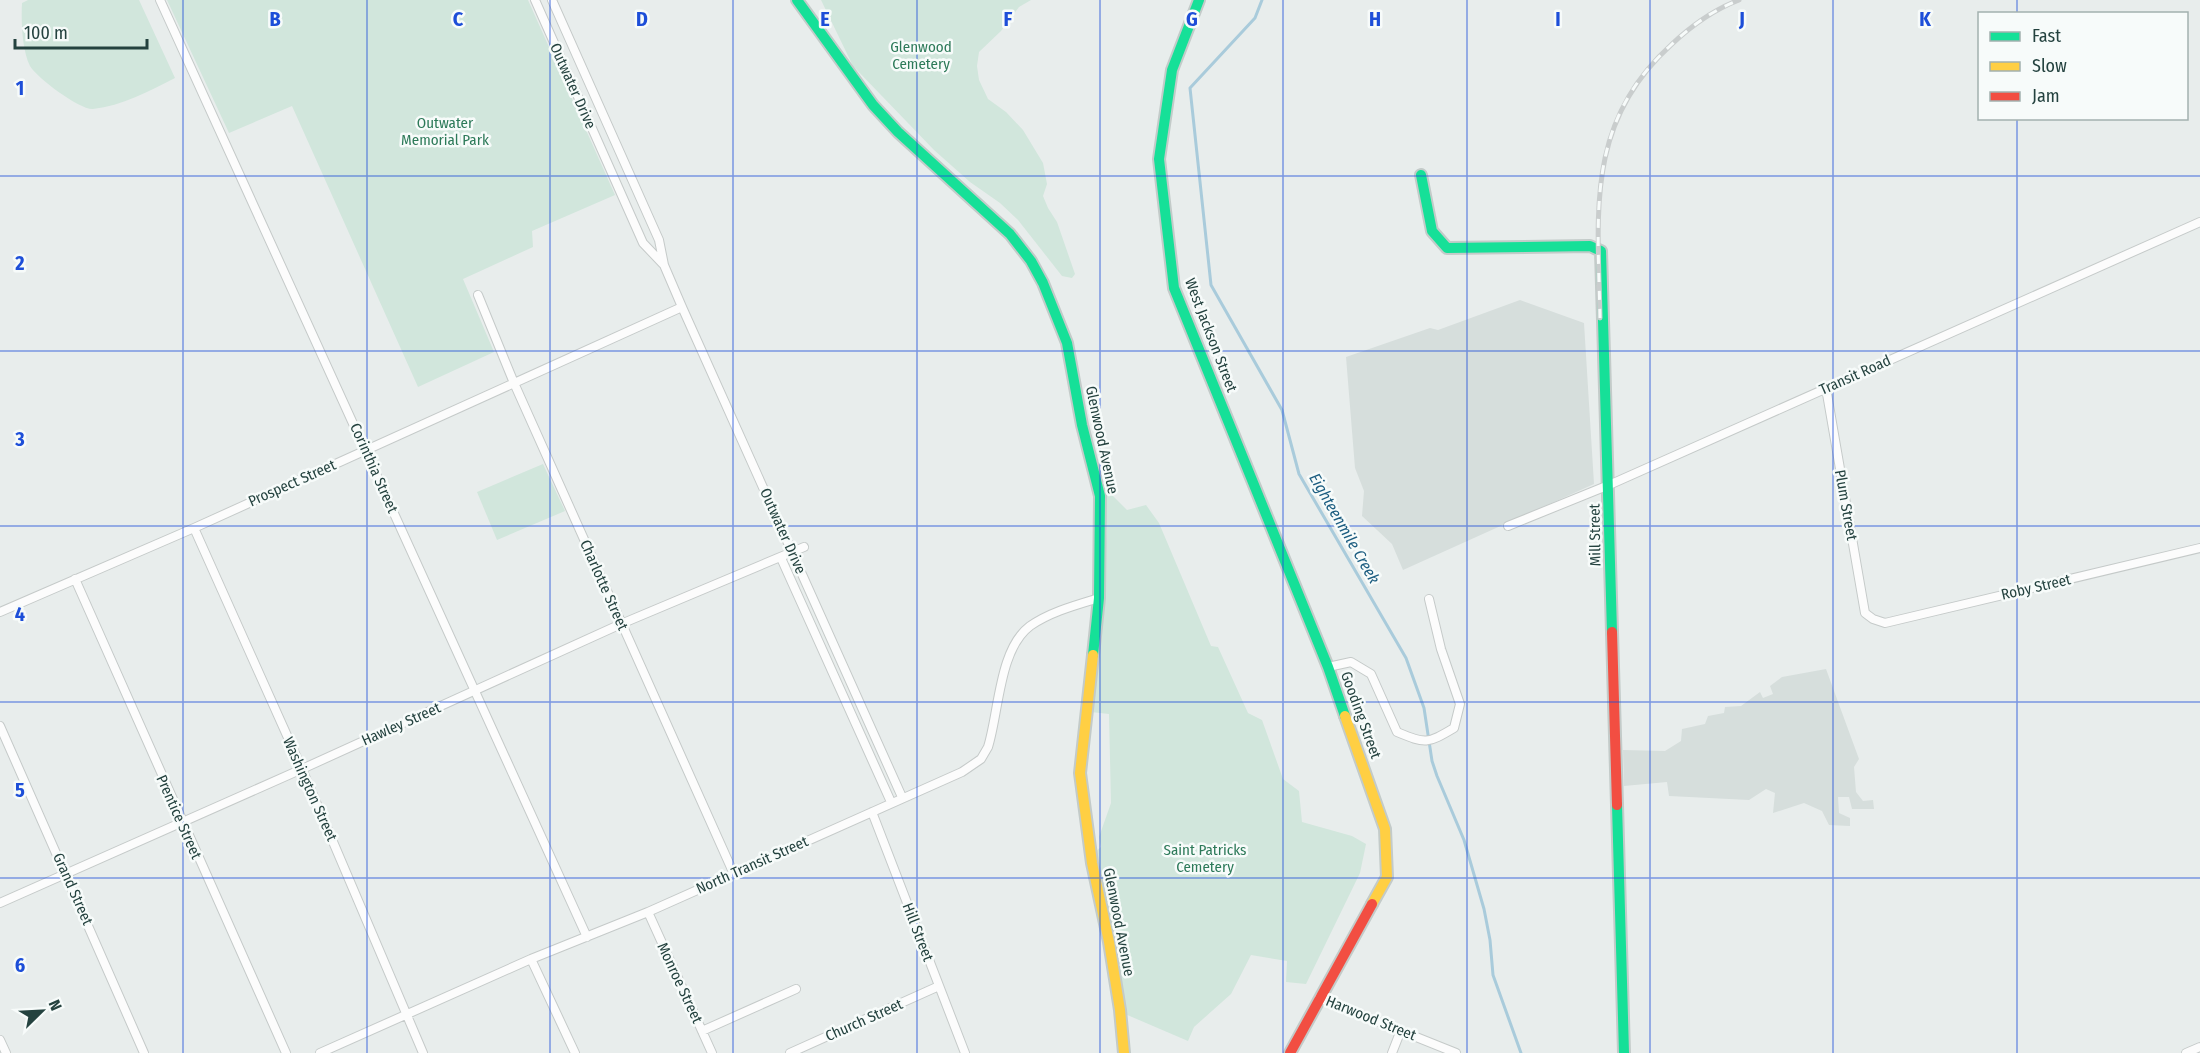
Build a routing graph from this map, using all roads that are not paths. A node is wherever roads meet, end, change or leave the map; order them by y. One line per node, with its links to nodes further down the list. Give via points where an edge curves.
1 (159, 0): 13 (street, Corinthia Street)
2 (535, 0): 8 (street, Outwater Drive, via 643,243)
3 (552, 0): 8 (street, Outwater Drive, via 659,240)
4 (797, 0): 22 (street, Glenwood Avenue, via 873,105 1010,234 1043,283 1067,343 1077,427 1101,496)
5 (1199, 0): 27 (street, West Jackson Street, via 1172,70 1160,159 1174,288)
6 (1421, 176): 14 (street, Mill Street, via 1432,231 1447,248 1590,246 1601,251)
7 (2200, 222): 12 (street, Transit Road)
8 (664, 266): 10 (street, Outwater Drive)
9 (478, 295): 11 (street, Charlotte Street)
10 (682, 307): 11 (street, Prospect Street); 19 (street, Outwater Drive)
11 (514, 383): 13 (street, Prospect Street); 26 (street, Charlotte Street)
12 (1826, 388): 14 (street, Transit Road); 25 (street, Plum Street, via 1865,613)
13 (366, 450): 16 (street, Prospect Street); 28 (street, Corinthia Street)
14 (1609, 485): 15 (street, Transit Road); 62 (street, Mill Street)
15 (1508, 526)
16 (194, 528): 21 (street, Prospect Street); 30 (street, Washington Street)
17 (804, 547): 19 (street, Hawley Street)
18 (2200, 548): 25 (street, Roby Street, via 1885,623)
19 (793, 552): 20 (street, Hawley Street); 31 (street, Outwater Drive)
20 (781, 558): 26 (street, Hawley Street); 32 (street, Outwater Drive)
21 (75, 579): 24 (street, Prospect Street); 34 (street, Prentice Street)
22 (1099, 598): 31 (street, North Transit Street, via 1049,615 1025,630 1008,660 991,738 981,759 962,772); 58 (street, Glenwood Avenue, via 1080,773)
23 (1429, 599): 27 (street, Gooding Street, via 1460,704 1454,728 1434,740 1420,742 1397,732 1371,674 1351,662)
24 (0, 612)
25 (1873, 619)
26 (621, 624): 28 (street, Hawley Street); 35 (street, Charlotte Street)
27 (1328, 667): 43 (street, Gooding Street, via 1385,829 1387,877)
28 (474, 691): 30 (street, Hawley Street); 39 (street, Corinthia Street)
29 (0, 726): 36 (street, Grand Street)
30 (302, 769): 34 (street, Hawley Street); 44 (street, Washington Street)
31 (902, 797): 32 (street, North Transit Street)
32 (891, 802): 33 (street, North Transit Street)
33 (872, 812): 35 (street, North Transit Street); 41 (street, Hill Street)
34 (181, 821): 36 (street, Hawley Street); 51 (street, Prentice Street)
35 (733, 872): 38 (street, North Transit Street)
36 (66, 873): 37 (street, Hawley Street); 50 (street, Grand Street)
37 (0, 903)
38 (648, 912): 39 (street, North Transit Street); 46 (street, Monroe Street)
39 (587, 937): 40 (street, North Transit Street)
40 (531, 959): 44 (street, North Transit Street); 54 (street)
41 (939, 986): 56 (street, Church Street); 57 (street, Hill Street)
42 (796, 989): 46 (street)
43 (1319, 998): 45 (street, Harwood Street); 59 (street, Gooding Street)
44 (408, 1016): 52 (street, North Transit Street); 53 (street, Washington Street)
45 (1401, 1030): 60 (street); 61 (street, Harwood Street)
46 (702, 1031): 55 (street, Monroe Street)
47 (0, 1040): 49 (street)
48 (2200, 1047): 63 (street)
49 (6, 1053)
50 (144, 1053)
51 (286, 1053)
52 (320, 1053)
53 (423, 1053)
54 (575, 1053)
55 (712, 1053)
56 (790, 1053)
57 (965, 1053)
58 (1124, 1053)
59 (1290, 1053)
60 (1392, 1053)
61 (1456, 1053)
62 (1624, 1053)
63 (2186, 1053)

